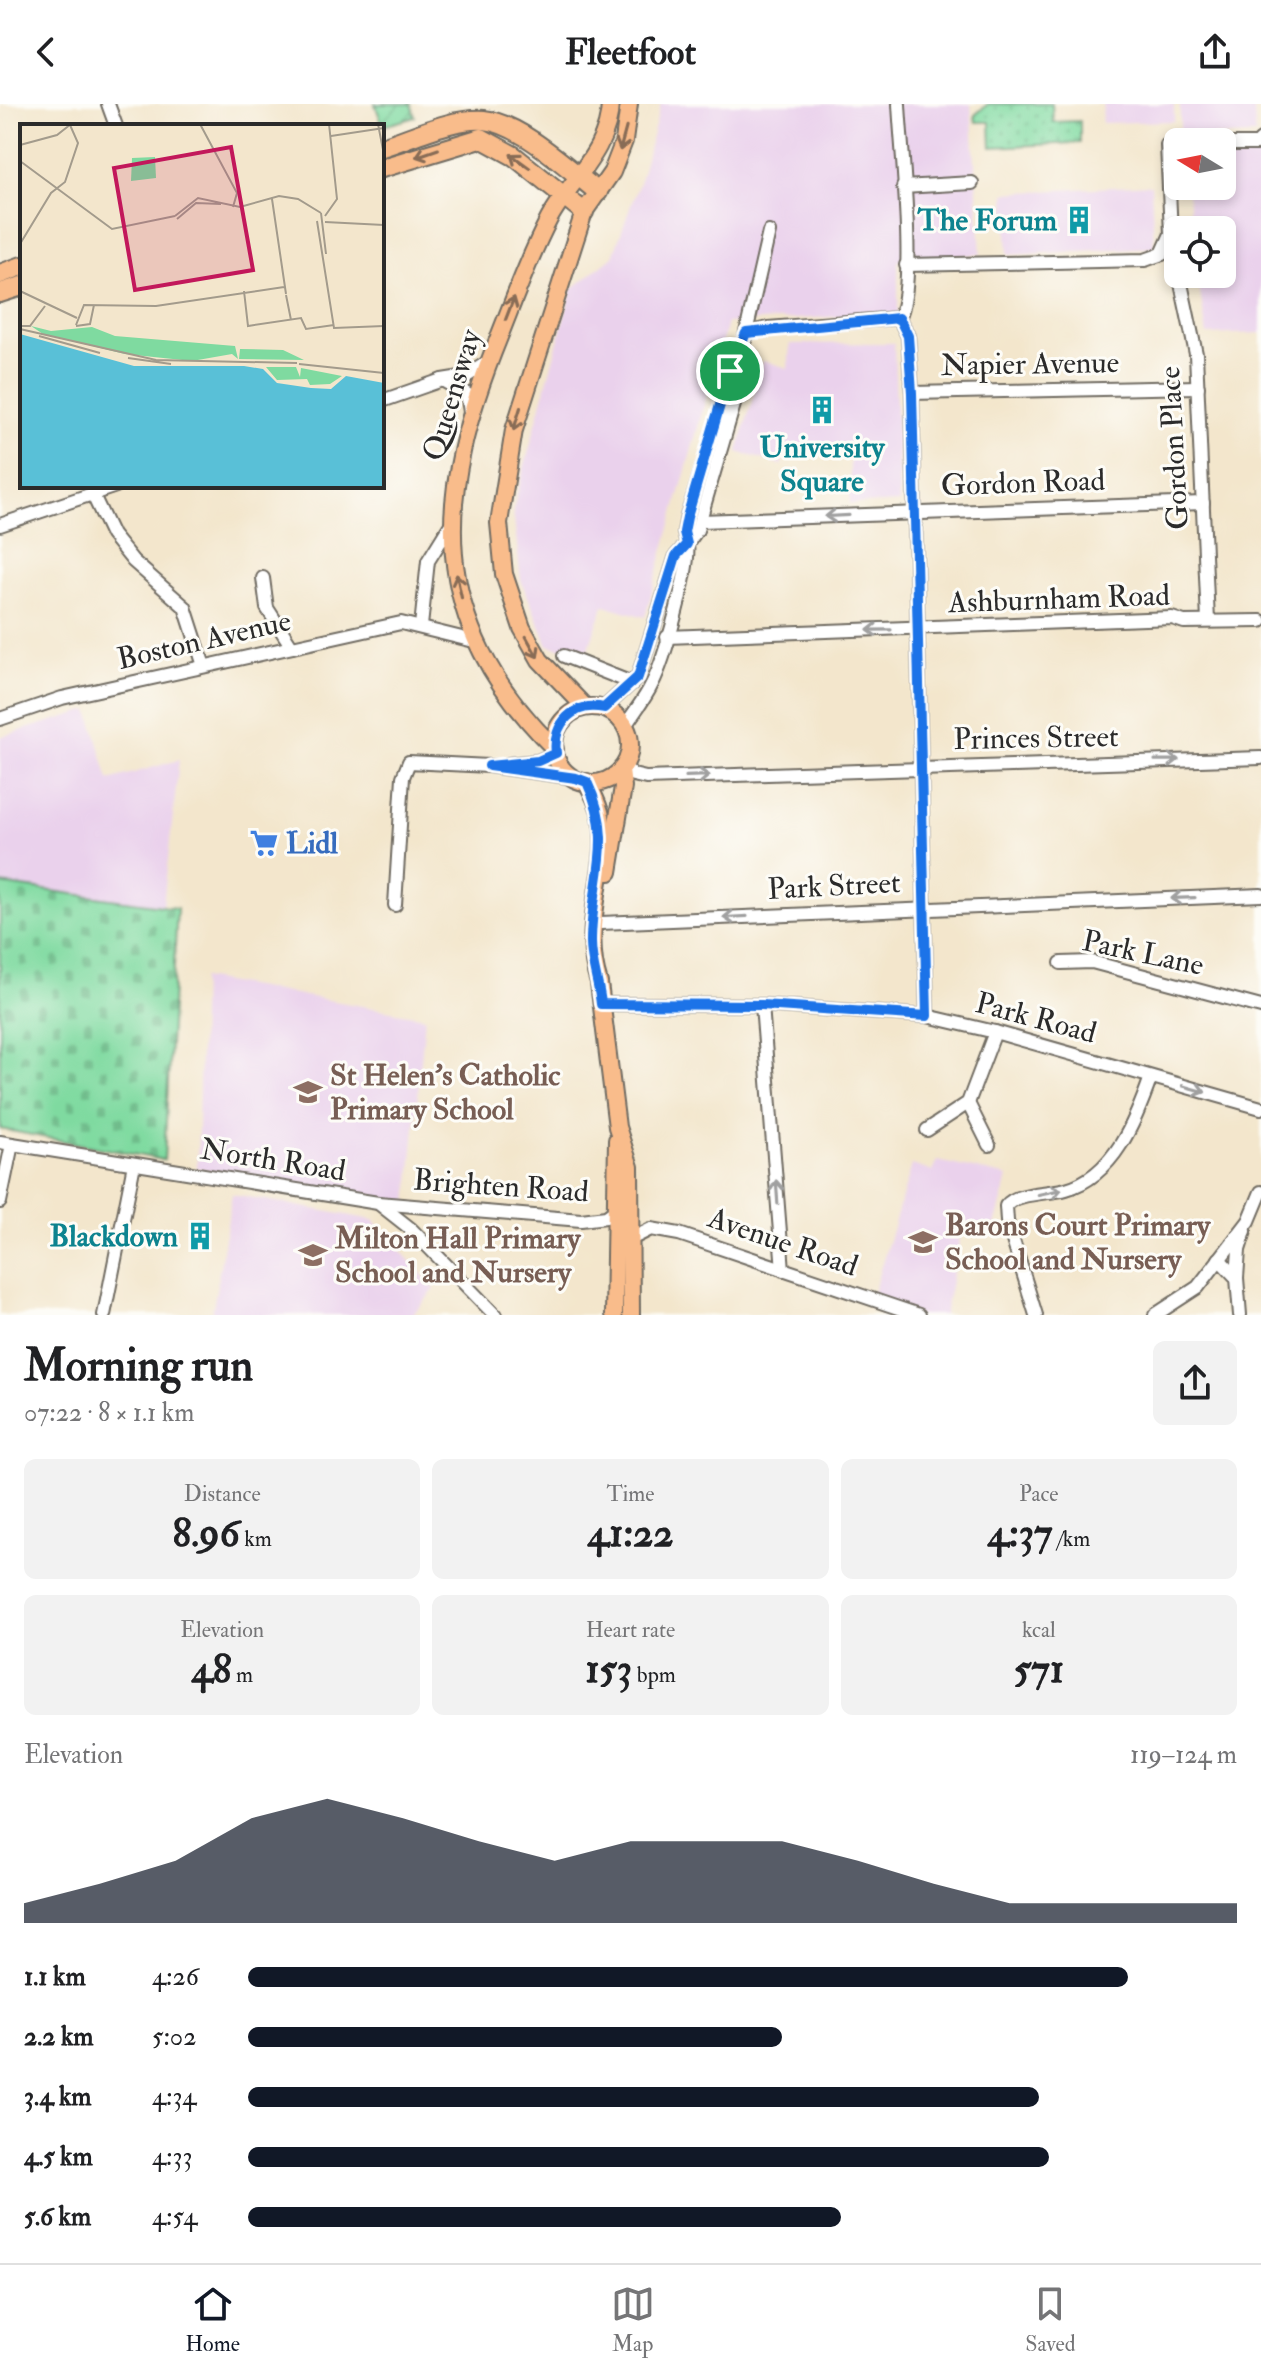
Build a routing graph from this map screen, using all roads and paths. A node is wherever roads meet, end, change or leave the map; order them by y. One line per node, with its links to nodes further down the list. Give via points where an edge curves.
1 (108, 104): 5 (street)
2 (610, 104): 10 (main road, Queensway, via 605,135)
3 (629, 104): 13 (main road, one-way to 13, via 624,141)
4 (899, 104): 12 (street)
5 (115, 124)
6 (1261, 140): 7 (street)
7 (1236, 144)
8 (384, 146): 10 (highway, via 468,121 497,122)
9 (384, 167): 14 (highway, one-way to 9, via 481,138)
10 (578, 176): 13 (highway); 14 (main road, Queensway)
11 (972, 183): 12 (street)
12 (903, 187): 20 (street)
13 (598, 192): 16 (main road)
14 (563, 194): 16 (highway); 28 (main road, Queensway, one-way to 14)
15 (1172, 200): 18 (street, via 1171,234)
16 (584, 212): 53 (main road, one-way to 53, via 514,430 499,523 504,574 522,628 540,660)
17 (769, 232): 27 (street)
18 (1162, 254): 19 (street, Gordon Place); 20 (street, via 1145,260)
19 (1164, 256)
20 (906, 265): 26 (street)
21 (20, 267): 22 (highway)
22 (0, 274)
23 (20, 287): 25 (highway)
24 (1182, 288): 30 (street, Gordon Place, via 1192,323)
25 (0, 293)
26 (899, 318): 27 (street); 31 (street, via 908,336)
27 (746, 335): 38 (street, via 743,374); 41 (street, via 730,371 687,517)
28 (489, 361): 29 (street, via 467,376); 33 (main road, Queensway)
29 (442, 380): 32 (street); 33 (street, via 467,394)
30 (1198, 387): 31 (street, Napier Avenue); 36 (street, Gordon Place)
31 (912, 393): 37 (street)
32 (384, 400)
33 (470, 415): 39 (main road, Queensway, via 459,454)
34 (109, 488): 35 (street)
35 (92, 493): 40 (street); 51 (street, via 112,535 133,561 185,607)
36 (1203, 503): 37 (street, Gordon Road); 43 (street, Gordon Place)
37 (915, 512): 38 (street, Gordon Road, one-way to 38); 46 (street)
38 (700, 521): 41 (street)
39 (451, 524): 45 (street, via 428,561); 48 (main road, Queensway, one-way to 39, via 457,581)
40 (0, 525)
41 (687, 544): 47 (street, via 688,563); 52 (street, via 676,556 646,656)
42 (263, 578): 49 (street, via 267,608)
43 (1208, 621): 44 (street, Ashburnham Road); 46 (street, Ashburnham Road)
44 (1261, 621)
45 (421, 626): 48 (street, Boston Avenue); 49 (street, Boston Avenue, via 401,623)
46 (919, 629): 47 (street, Ashburnham Road, one-way to 47); 60 (street)
47 (667, 637): 56 (street, via 654,681)
48 (478, 642): 57 (main road, Queensway, via 510,697)
49 (292, 647): 51 (street, Boston Avenue)
50 (564, 656): 52 (street)
51 (204, 666): 55 (street, Boston Avenue, via 62,698)
52 (632, 683): 54 (street)
53 (585, 707): 54 (main road); 57 (main road, via 562,722)
54 (604, 708): 56 (main road)
55 (0, 719)
56 (625, 726): 61 (main road, via 630,743)
57 (555, 751): 59 (street, via 538,761); 62 (main road, Queensway, via 563,768)
58 (1261, 758): 60 (street, Princes Street, one-way to 58)
59 (489, 766): 62 (street); 64 (street, via 409,762 403,777)
60 (921, 766): 61 (street, Princes Street, one-way to 60, via 646,778); 65 (street)
61 (622, 769): 62 (main road, via 609,780); 66 (main road)
62 (581, 780): 68 (main road, Queensway, via 603,826 591,940)
63 (1261, 895): 65 (street, Park Street, one-way to 65)
64 (395, 905)
65 (925, 908): 66 (street, Park Street, one-way to 66); 72 (street)
66 (601, 923): 68 (main road)
67 (1061, 963): 71 (street, Park Lane, via 1092,962)
68 (599, 983): 69 (main road)
69 (601, 1004): 70 (street, Park Road); 77 (main road)
70 (762, 1005): 72 (street, Park Road); 89 (street, one-way to 70)
71 (1261, 1007)
72 (927, 1016): 73 (street, Park Road)
73 (995, 1032): 74 (street, Park Road); 75 (street)
74 (1151, 1077): 76 (street, Park Road, one-way to 76); 96 (street, one-way to 74, via 1006,1206 1017,1198 1070,1188 1095,1174 1117,1150)
75 (968, 1103): 78 (street); 80 (street)
76 (1261, 1108)
77 (617, 1127): 85 (main road); 87 (main road, via 630,1167)
78 (927, 1130)
79 (6, 1143): 81 (street, North Road); 83 (street)
80 (989, 1145)
81 (134, 1164): 84 (street, North Road); 91 (street)
82 (1261, 1192): 86 (street)
83 (0, 1202)
84 (378, 1203): 85 (street, Brighten Road, via 581,1220 606,1217); 92 (street, North Road, via 411,1229)
85 (617, 1209): 93 (main road)
86 (1249, 1221): 88 (street); 90 (street)
87 (631, 1239): 89 (street, Avenue Road, via 651,1229 679,1234); 94 (main road)
88 (1219, 1259): 90 (street); 97 (street, via 1198,1287)
89 (783, 1270): 95 (street, Avenue Road)
90 (1237, 1278): 98 (street)
91 (104, 1315)
92 (495, 1315)
93 (614, 1315)
94 (631, 1315)
95 (919, 1315)
96 (1036, 1315)
97 (1155, 1315)
98 (1240, 1315)

